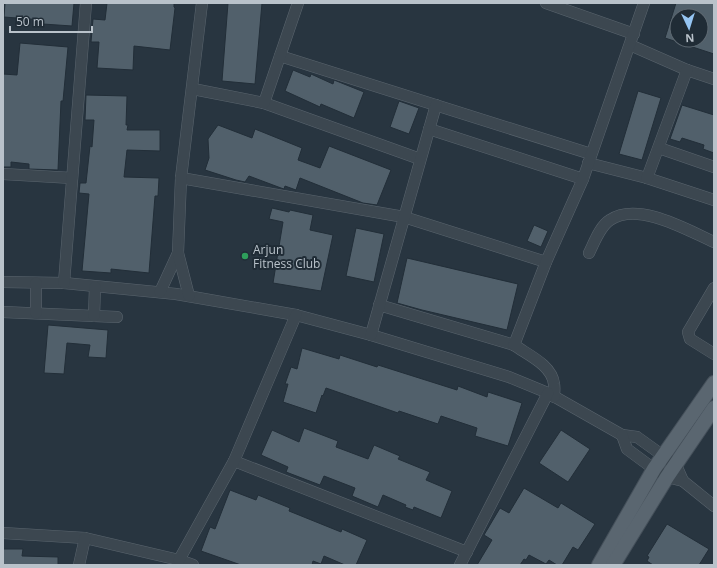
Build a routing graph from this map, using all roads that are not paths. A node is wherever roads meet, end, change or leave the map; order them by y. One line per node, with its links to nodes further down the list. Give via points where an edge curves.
1 (86, 3): 20 (street)
2 (202, 3): 11 (street)
3 (298, 3): 8 (street)
4 (546, 3): 6 (street)
5 (644, 3): 6 (street)
6 (634, 34): 7 (street)
7 (630, 45): 9 (street); 17 (street)
8 (280, 56): 12 (street); 13 (street)
9 (687, 70): 10 (street); 15 (street)
10 (714, 80)
11 (192, 89): 12 (street); 21 (street)
12 (264, 103): 16 (street)
13 (436, 105): 14 (street); 17 (street)
14 (429, 129): 16 (street); 23 (street)
15 (658, 148): 18 (street); 22 (street)
16 (420, 159): 25 (street)
17 (590, 159): 22 (street); 23 (street)
18 (714, 167)
19 (3, 174): 20 (street)
20 (72, 178): 32 (street)
21 (181, 178): 25 (street); 27 (street)
22 (646, 178): 24 (street)
23 (583, 179): 29 (street)
24 (714, 200)
25 (404, 217): 29 (street); 37 (street)
26 (714, 242): 28 (street, via 654,216 625,214 604,225)
27 (178, 253): 35 (street); 36 (street)
28 (588, 253)
29 (546, 262): 44 (street)
30 (3, 282): 31 (street)
31 (36, 283): 32 (street); 39 (street)
32 (64, 283): 33 (street)
33 (95, 286): 35 (street); 41 (street)
34 (714, 288): 45 (street, via 688,332 690,340)
35 (160, 292): 36 (street)
36 (189, 296): 40 (street)
37 (379, 305): 43 (street); 44 (street)
38 (3, 312): 39 (street)
39 (36, 313): 41 (street)
40 (296, 315): 43 (street); 51 (street)
41 (94, 316): 42 (street)
42 (117, 317)
43 (371, 335): 47 (street, via 509,377)
44 (514, 346): 47 (street, via 540,362 551,374 554,383)
45 (714, 354)
46 (714, 383): 50 (main road)
47 (551, 395): 49 (street); 59 (street)
48 (714, 408): 52 (main road)
49 (622, 435): 50 (street, via 637,437); 53 (street, via 628,449)
50 (664, 455): 52 (street); 53 (main road)
51 (234, 461): 59 (street); 60 (street)
52 (676, 465): 54 (main road); 55 (street)
53 (654, 469): 54 (street); 64 (main road)
54 (668, 477): 55 (street); 65 (main road)
55 (683, 481): 56 (street)
56 (714, 506)
57 (3, 533): 58 (street)
58 (85, 538): 60 (street); 61 (street)
59 (467, 552): 63 (street)
60 (179, 560): 62 (street)
61 (79, 565)
62 (193, 565)
63 (460, 565)
64 (599, 565)
65 (613, 565)

